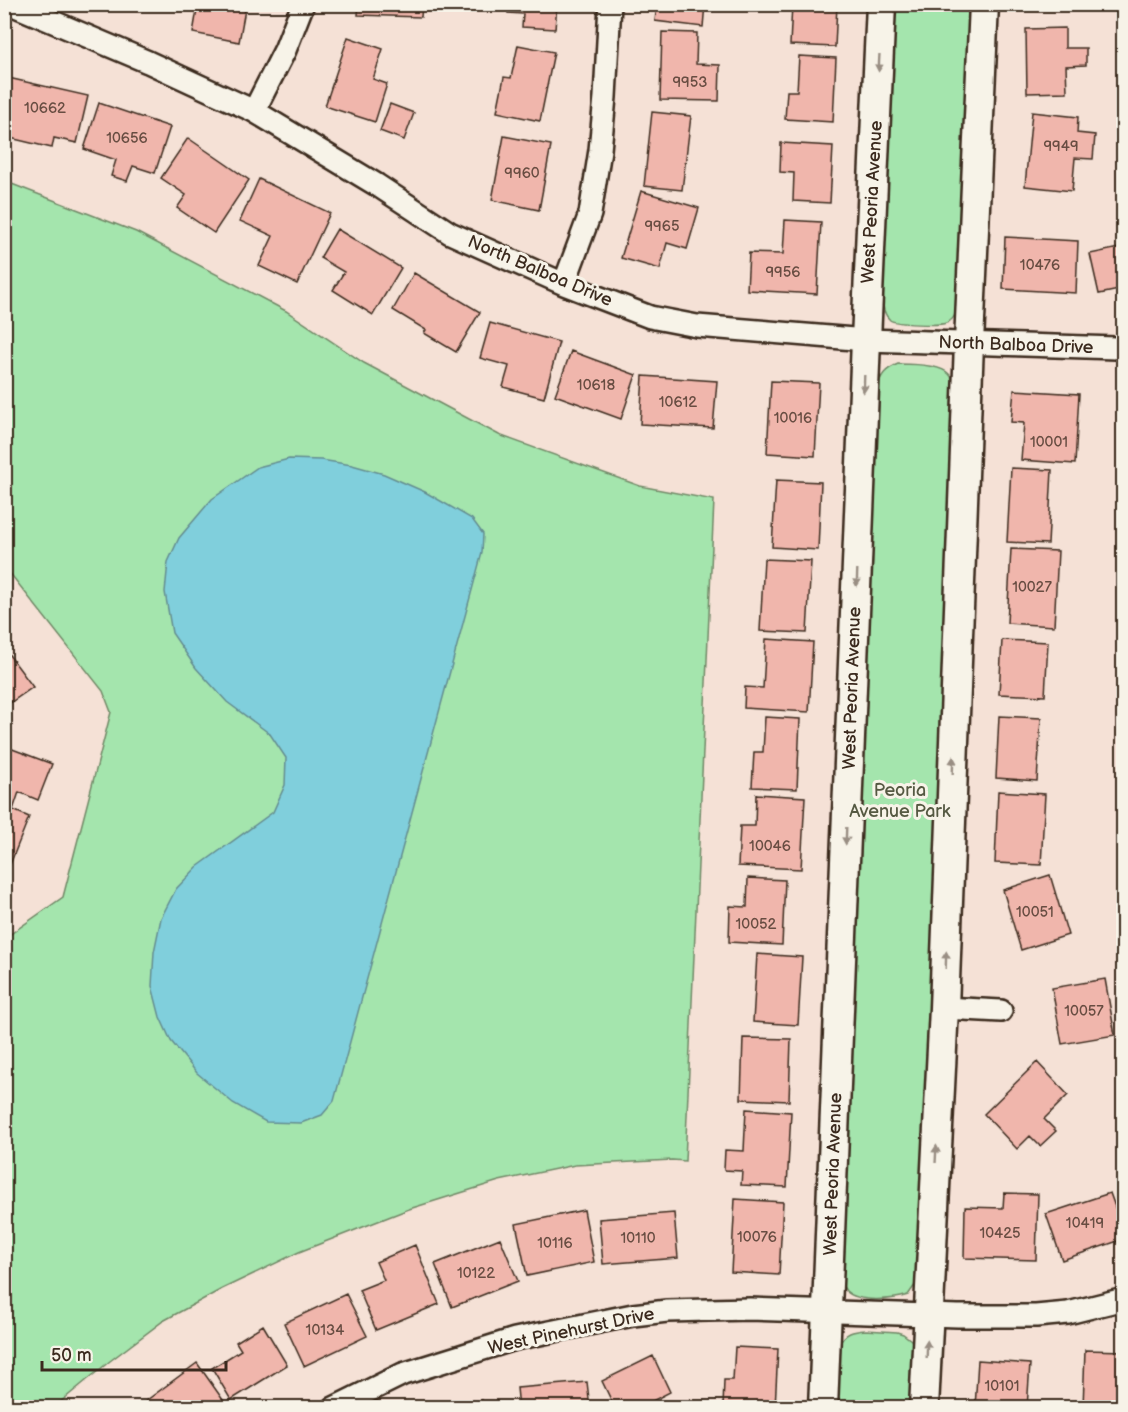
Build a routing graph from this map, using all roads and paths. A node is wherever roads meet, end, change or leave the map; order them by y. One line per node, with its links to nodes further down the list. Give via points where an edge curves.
1 (11, 4): 6 (street, North Balboa Drive)
2 (303, 4): 6 (street)
3 (610, 4): 7 (street, via 600,150 590,214)
4 (881, 4): 8 (street, West Peoria Avenue, one-way to 8)
5 (984, 4): 9 (street)
6 (254, 111): 7 (street, North Balboa Drive, via 450,233)
7 (564, 284): 8 (street, North Balboa Drive, via 650,317 697,326)
8 (866, 340): 9 (street, North Balboa Drive); 14 (street, West Peoria Avenue, one-way to 14)
9 (969, 343): 10 (street, North Balboa Drive); 11 (street, one-way to 9)
10 (1124, 347)
11 (944, 1008): 12 (street); 15 (street, one-way to 11)
12 (1001, 1011)
13 (1124, 1299): 15 (street, West Pinehurst Drive, via 1068,1313 1036,1316)
14 (827, 1311): 15 (street, West Pinehurst Drive); 16 (street, West Pinehurst Drive, via 667,1311 578,1325 515,1339 403,1374); 17 (street, West Peoria Avenue)
15 (928, 1316): 18 (street, one-way to 15)
16 (334, 1407)
17 (823, 1407)
18 (924, 1407)

